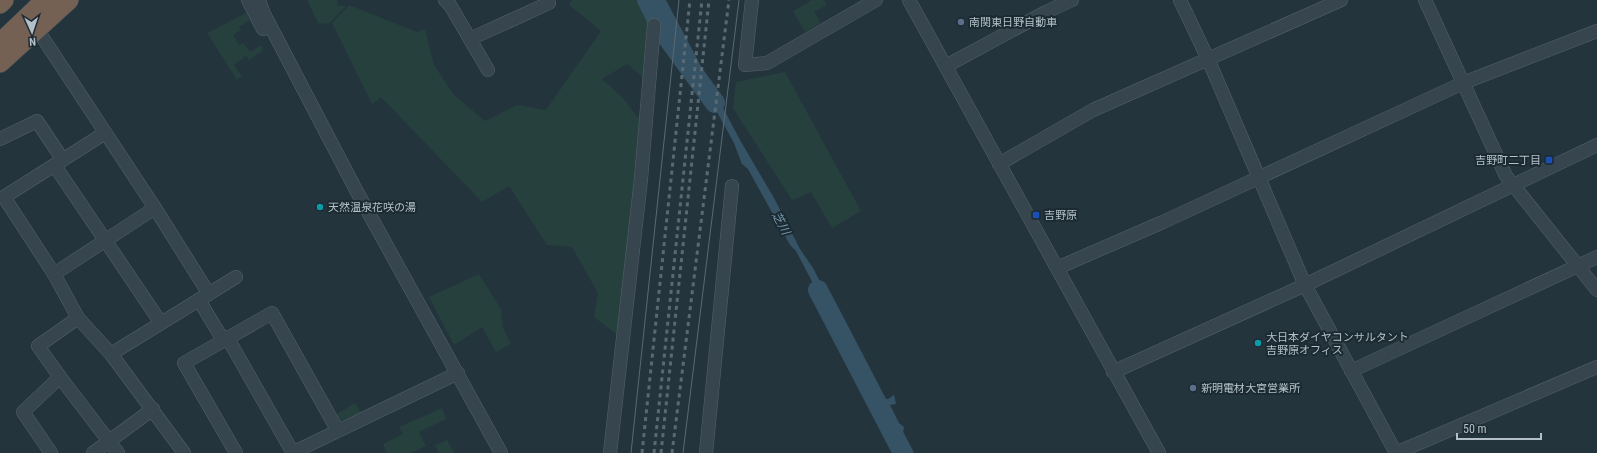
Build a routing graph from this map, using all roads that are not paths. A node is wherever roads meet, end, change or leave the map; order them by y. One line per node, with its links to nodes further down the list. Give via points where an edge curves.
1 (4, 0): 17 (highway)
2 (26, 0): 18 (highway)
3 (45, 0): 23 (highway)
4 (69, 0): 20 (highway)
5 (248, 0): 25 (street, via 259,23)
6 (259, 0): 25 (street)
7 (265, 0): 25 (street)
8 (445, 0): 22 (street)
9 (548, 0): 22 (street, via 549,3)
10 (752, 0): 11 (street, via 745,65 767,63)
11 (876, 0)
12 (909, 0): 27 (street)
13 (1072, 0): 27 (street)
14 (1180, 0): 24 (street)
15 (1341, 0): 24 (street)
16 (1425, 0): 29 (street)
17 (0, 4)
18 (0, 25)
19 (654, 25): 67 (street, via 641,179)
20 (37, 29): 26 (highway); 30 (street)
21 (1597, 31): 29 (street)
22 (470, 39): 28 (street)
23 (0, 43)
24 (1208, 59): 34 (street, via 1093,110); 35 (street)
25 (289, 62): 55 (street, via 356,190)
26 (0, 63)
27 (946, 66): 34 (street)
28 (488, 70)
29 (1463, 83): 35 (street); 36 (street)
30 (105, 133): 33 (street); 38 (street)
31 (0, 139): 33 (street, via 37,121)
32 (1597, 145): 36 (street)
33 (59, 163): 39 (street); 43 (street, via 4,197)
34 (999, 164): 42 (street)
35 (1258, 178): 42 (street); 45 (street)
36 (1512, 185): 41 (street); 45 (street)
37 (732, 186): 68 (street)
38 (155, 208): 39 (street); 47 (street)
39 (106, 241): 43 (street); 49 (street)
40 (1597, 257): 41 (street)
41 (1578, 265): 46 (street); 53 (street)
42 (1057, 268): 54 (street)
43 (54, 274): 48 (street)
44 (236, 277): 47 (street)
45 (1305, 285): 53 (street); 54 (street)
46 (1597, 290)
47 (204, 297): 49 (street); 50 (street)
48 (78, 318): 51 (street); 56 (street, via 38,346)
49 (161, 323): 51 (street)
50 (225, 339): 58 (street, via 272,313); 64 (street, via 184,363); 65 (street)
51 (112, 354): 57 (street)
52 (1597, 367): 53 (street, via 1396,453)
53 (1351, 371)
54 (1113, 372): 69 (street)
55 (458, 373): 58 (street); 66 (street)
56 (60, 377): 59 (street); 60 (street, via 23,412)
57 (153, 409): 59 (street); 63 (street)
58 (338, 431): 65 (street)
59 (110, 441): 61 (street); 62 (street)
60 (51, 453)
61 (93, 453)
62 (118, 453)
63 (184, 453)
64 (236, 453)
65 (293, 453)
66 (501, 453)
67 (610, 453)
68 (706, 453)
69 (1159, 453)

